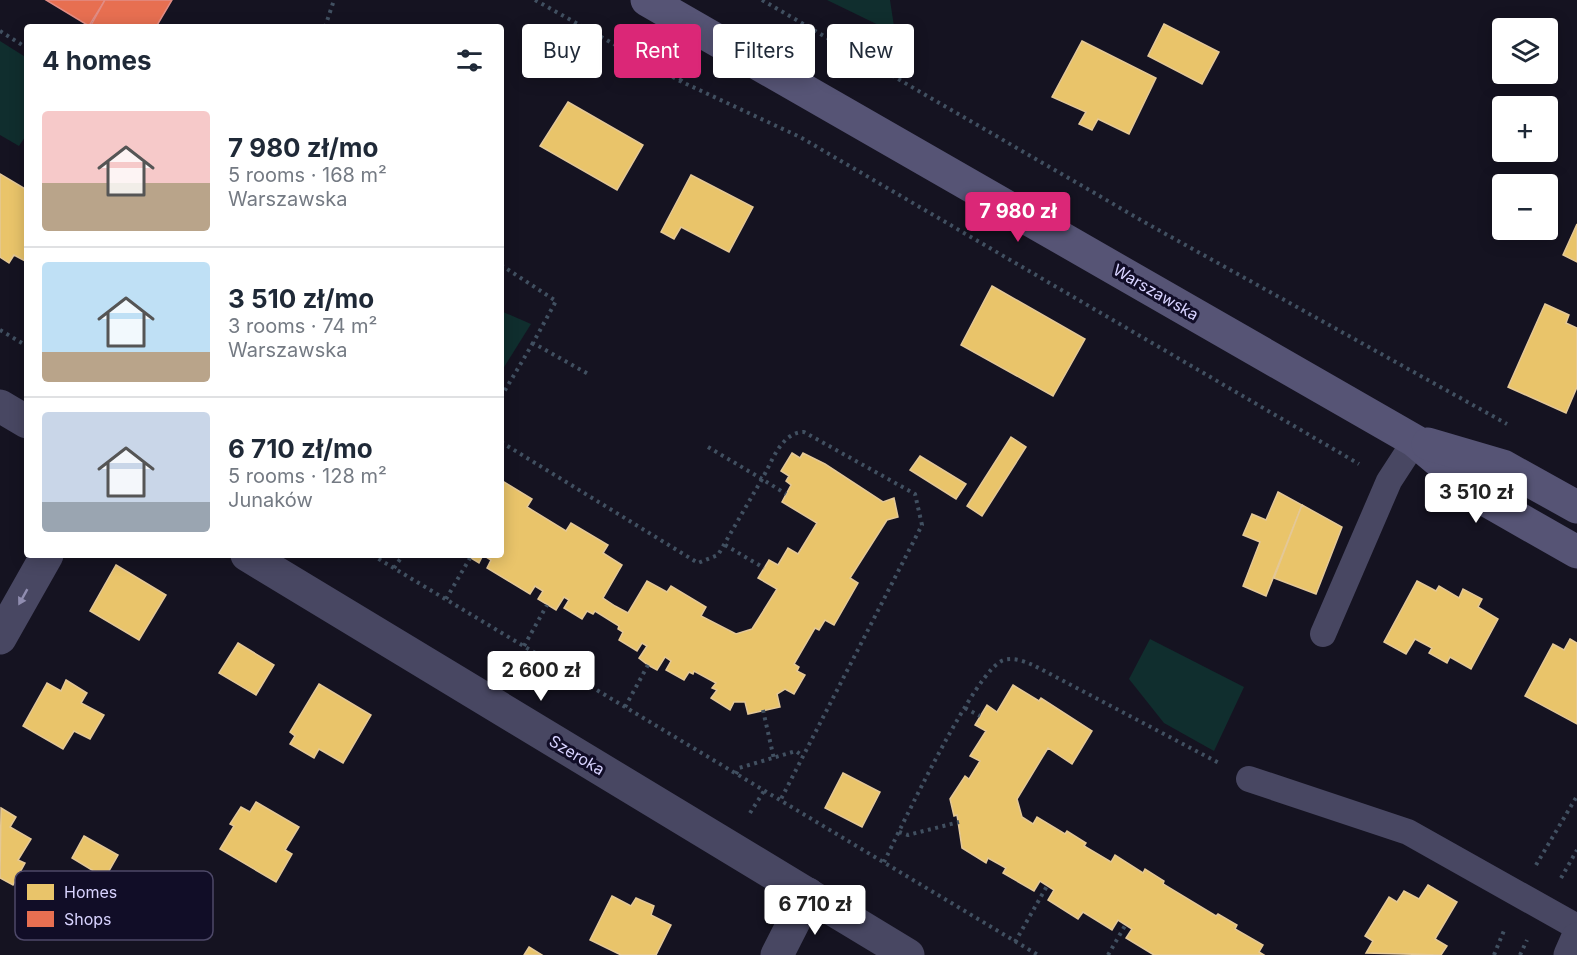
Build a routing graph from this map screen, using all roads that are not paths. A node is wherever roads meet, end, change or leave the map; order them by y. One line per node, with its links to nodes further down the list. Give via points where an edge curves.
1 (647, 0): 4 (main road, Warszawska)
2 (0, 406): 3 (street)
3 (24, 420)
4 (1414, 441): 5 (main road, Warszawska, via 1503,466); 6 (main road, Warszawska, via 1484,499); 9 (lane, via 1389,481)
5 (1577, 507)
6 (1577, 552)
7 (44, 558): 10 (street, one-way to 10)
8 (252, 558): 12 (street, Szeroka)
9 (1323, 634)
10 (0, 638)
11 (1249, 779): 13 (lane, via 1408,832)
12 (808, 894): 15 (street); 16 (street, Szeroka)
13 (1577, 927)
14 (1577, 939): 17 (street)
15 (777, 955)
16 (908, 955)
17 (1570, 955)

